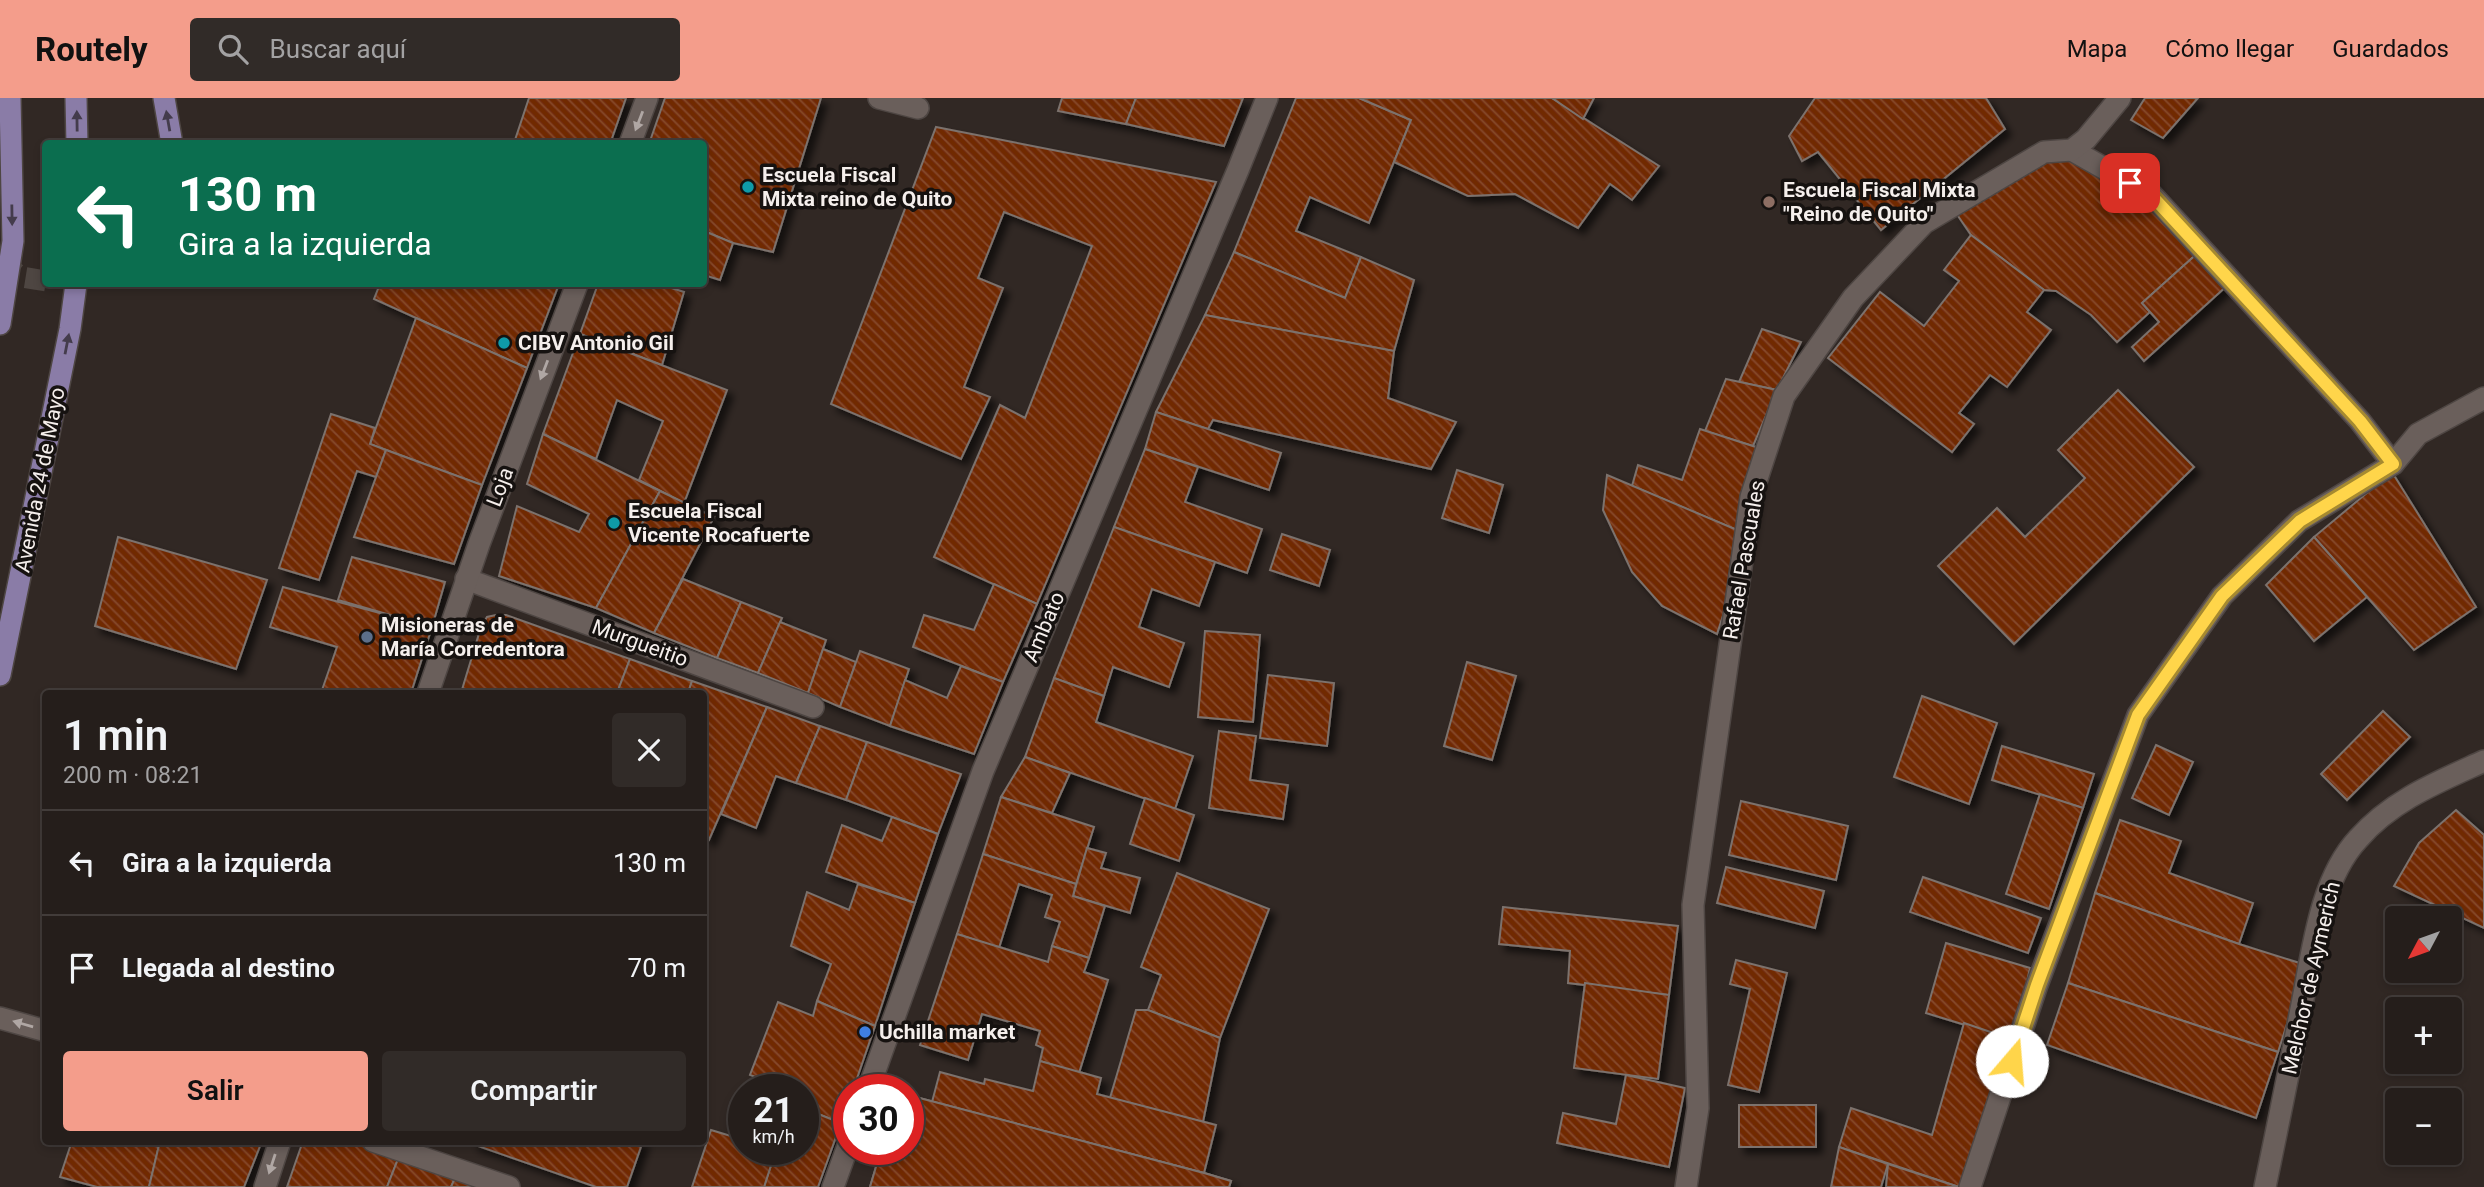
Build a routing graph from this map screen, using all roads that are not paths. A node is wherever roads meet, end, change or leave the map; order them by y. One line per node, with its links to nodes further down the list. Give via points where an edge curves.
1 (10, 98): 15 (main road, one-way to 15, via 13,241)
2 (76, 98): 9 (main road, one-way to 2)
3 (163, 98): 10 (main road, one-way to 3)
4 (647, 98): 11 (street, one-way to 11)
5 (879, 98): 8 (street)
6 (1267, 98): 25 (street, Ambato, via 983,771)
7 (2120, 98): 12 (street, via 2087,139)
8 (907, 103)
9 (77, 140)
10 (171, 140)
11 (631, 140)
12 (2072, 150): 17 (street, via 2153,197 2360,421); 32 (street, Rafael Pascuales, via 2044,152 1924,223 1853,298 1784,397 1751,497 1693,905 1699,1108)
13 (76, 287): 19 (main road, Avenida 24 de Mayo, one-way to 13)
14 (576, 287): 18 (street, Loja, one-way to 18)
15 (0, 324)
16 (2484, 398): 17 (street, via 2418,434)
17 (2393, 464): 33 (street, via 2300,521 2222,596 2138,715 2037,985)
18 (466, 579): 20 (street, Loja); 21 (street, Murgueitio)
19 (0, 675)
20 (429, 690)
21 (813, 707)
22 (2484, 761): 34 (street, Melchor de Aymerich, via 2421,789 2384,813 2357,839 2336,870 2314,948)
23 (0, 1018): 24 (street, one-way to 23)
24 (42, 1030)
25 (874, 1074)
26 (279, 1145): 29 (street, one-way to 29)
27 (385, 1145): 30 (street)
28 (841, 1165): 31 (street)
29 (265, 1187)
30 (509, 1187)
31 (833, 1187)
32 (1686, 1187)
33 (1970, 1187)
34 (2265, 1187)

